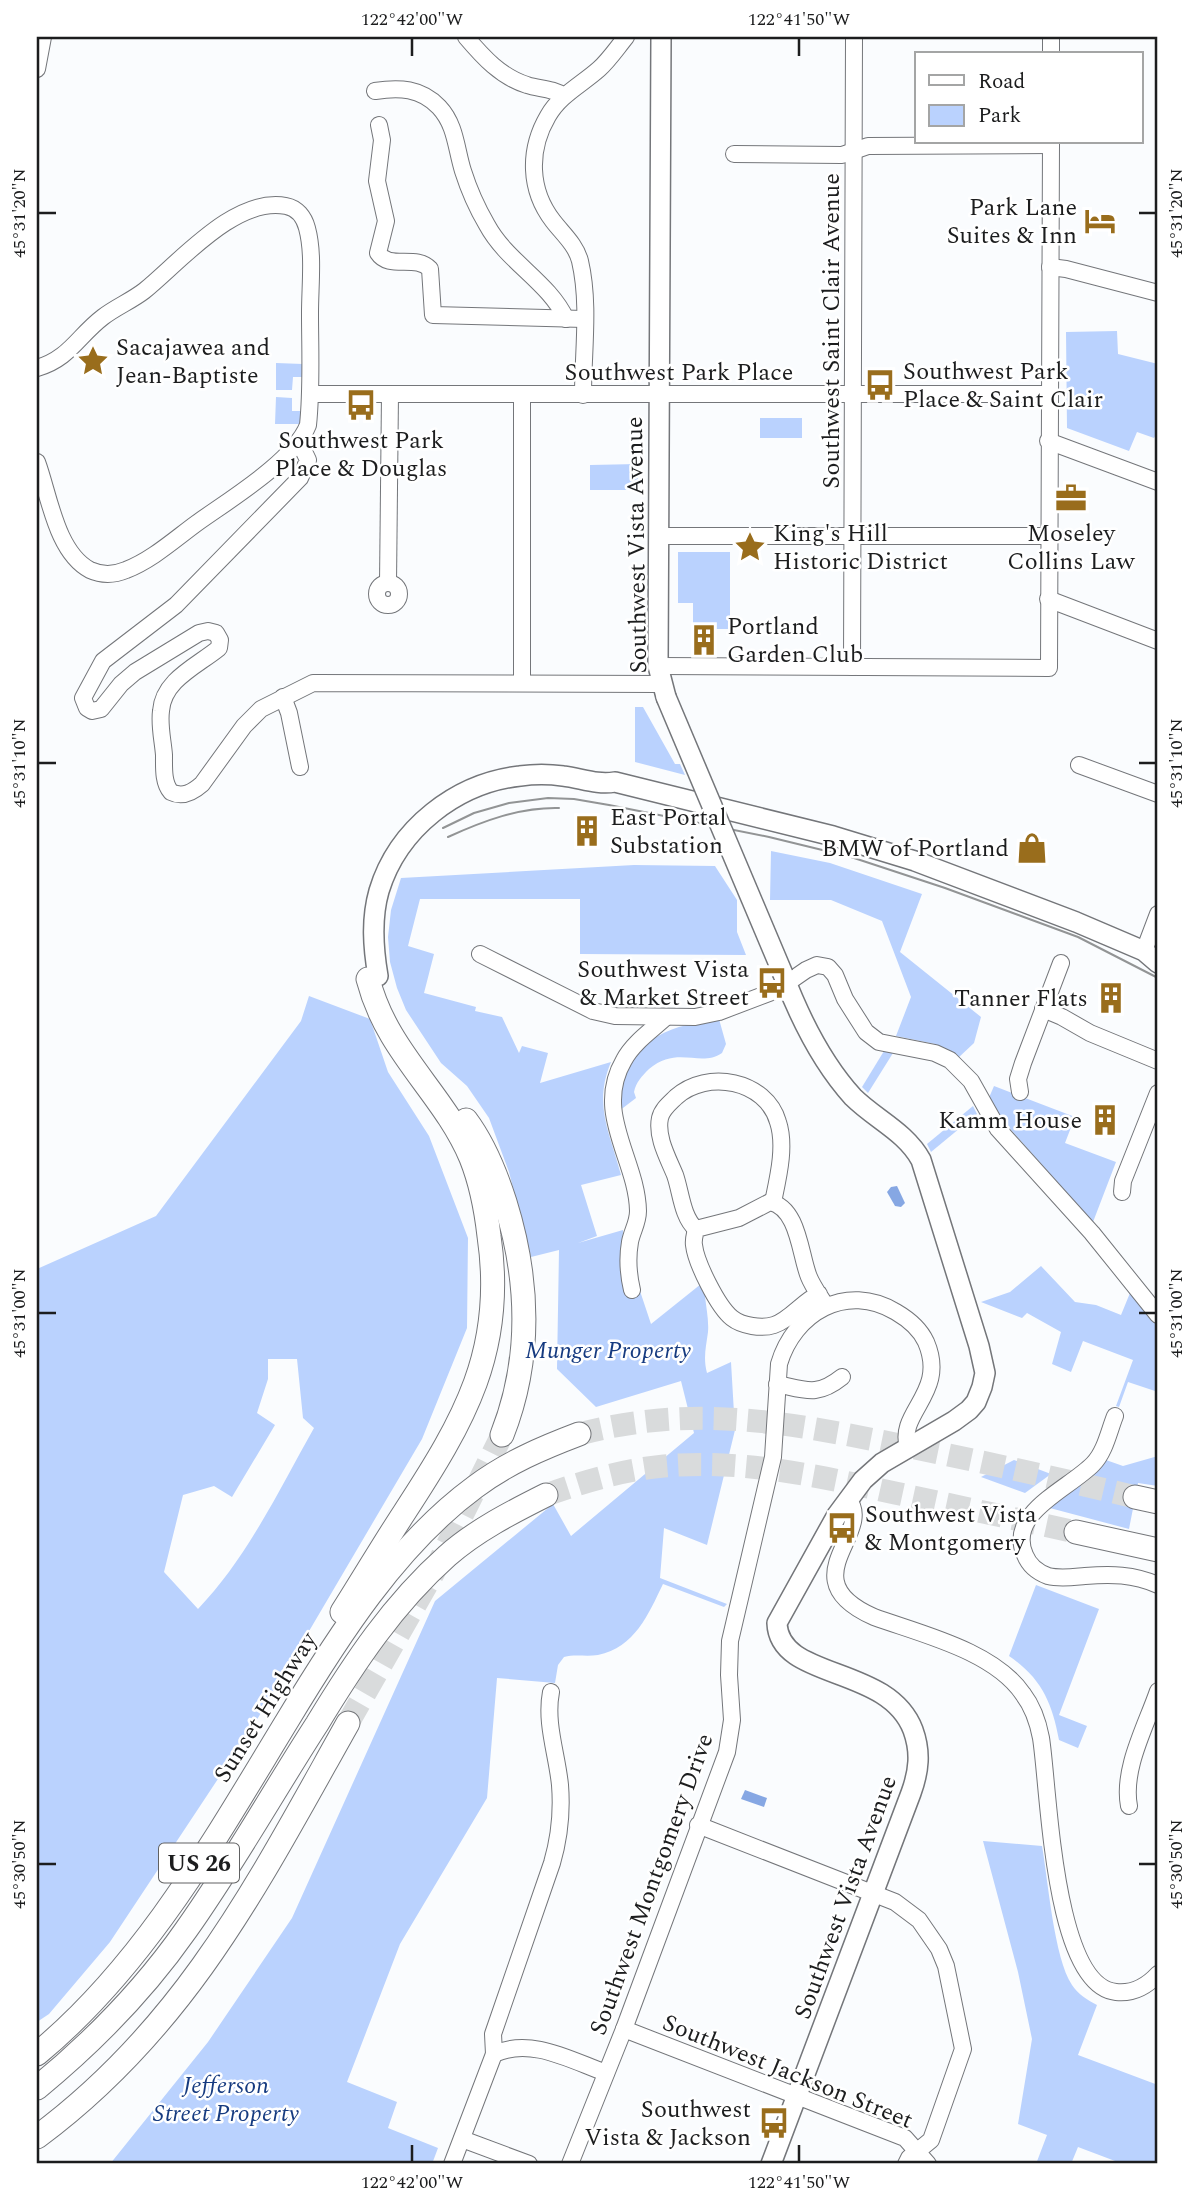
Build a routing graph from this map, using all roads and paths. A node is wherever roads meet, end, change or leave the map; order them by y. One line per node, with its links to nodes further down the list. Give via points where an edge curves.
1 (43, 37): 6 (street)
2 (466, 37): 8 (street, via 508,77)
3 (626, 37): 8 (street, via 598,70)
4 (661, 37): 23 (main road, Southwest Vista Avenue)
5 (855, 37): 11 (street, Southwest Saint Clair Avenue)
6 (37, 69)
7 (375, 91): 15 (street, via 404,88 442,109 488,228 555,299)
8 (564, 96): 16 (street, via 540,132 533,172 546,211 579,258)
9 (379, 125): 15 (street, via 382,141 377,181 386,221 378,253 386,261 419,262 430,269 433,315)
10 (1051, 144): 11 (street, via 868,146); 13 (street)
11 (854, 150): 12 (street, via 842,155); 24 (street, Southwest Saint Clair Avenue)
12 (734, 154)
13 (1050, 267): 14 (street); 20 (street)
14 (1158, 293)
15 (566, 318): 16 (street)
16 (584, 319): 22 (street)
17 (37, 368): 18 (street, via 54,363 102,317 144,292 218,229 256,209 288,206 303,218 309,237)
18 (310, 394): 19 (street, Southwest Park Place); 26 (street, via 308,425)
19 (390, 394): 21 (street, Southwest Park Place); 32 (street)
20 (1049, 394): 24 (street, Southwest Park Place); 25 (street)
21 (522, 395): 22 (street, Southwest Park Place); 37 (street)
22 (583, 395): 23 (street, Southwest Park Place)
23 (658, 395): 24 (street, Southwest Park Place); 29 (main road, Southwest Vista Avenue)
24 (854, 395): 30 (street, Southwest Saint Clair Avenue)
25 (1048, 440): 28 (street); 31 (street)
26 (299, 441): 27 (street, via 263,475 145,561 108,574 85,566 64,541); 38 (street, via 308,460 300,478 176,605 103,661 83,702 92,711 100,709 135,672 198,634 216,633 219,648 177,679 162,701 165,780 177,795 202,784 251,718)
27 (37, 462)
28 (1158, 482)
29 (659, 536): 30 (street); 36 (main road, Southwest Vista Avenue)
30 (853, 536): 31 (street); 35 (street, Southwest Saint Clair Avenue)
31 (1047, 536): 33 (street)
32 (388, 583)
33 (1048, 599): 34 (street); 35 (street, via 1049,667)
34 (1158, 640)
35 (852, 667): 36 (street)
36 (662, 682): 37 (street); 46 (main road, Southwest Vista Avenue, bridge)
37 (522, 683): 38 (street, via 316,682)
38 (283, 697): 40 (street)
39 (1079, 765): 41 (street)
40 (300, 767)
41 (1158, 794)
42 (1158, 914): 44 (street)
43 (480, 954): 49 (street, via 600,1014)
44 (1153, 955): 47 (main road, via 1046,909 883,850 615,782 603,773 571,766 519,765 488,771 447,789 393,838 365,906 363,932)
45 (1061, 963): 48 (street)
46 (785, 979): 49 (street, via 739,1006 695,1017); 59 (street, via 821,965 828,967 866,1032 879,1042 923,1049 950,1060 971,1082 998,1129); 65 (main road, Southwest Vista Avenue, via 808,1031 848,1090 908,1142 921,1160 983,1359 982,1387 969,1410)
47 (374, 983): 50 (highway)
48 (1043, 1009): 51 (street); 52 (street, via 1018,1079)
49 (664, 1018): 57 (street, via 636,1044 615,1079 614,1123 630,1167 638,1211 627,1269)
50 (394, 1030): 64 (highway, via 485,1150 515,1234 523,1280 523,1356); 73 (highway, via 470,1157 486,1215 493,1302 485,1354 468,1406 337,1621)
51 (1158, 1060)
52 (1020, 1092)
53 (1158, 1093): 54 (street)
54 (1122, 1192)
55 (773, 1202): 56 (street, via 739,1218); 56 (street, via 781,1142 773,1110 755,1092 738,1085 697,1083 668,1105 660,1124 688,1219); 58 (street, via 796,1229 807,1271)
56 (696, 1229): 58 (street, via 694,1248 702,1268 726,1312 737,1321 763,1327 778,1324 804,1302)
57 (632, 1290)
58 (822, 1300): 61 (street, Southwest Montgomery Drive, via 783,1349); 65 (street, Southwest Montgomery Drive, via 886,1306 916,1327 925,1341 931,1374 904,1435)
59 (1158, 1315)
60 (842, 1377): 61 (street, via 828,1388 811,1390)
61 (777, 1384): 78 (street, Southwest Montgomery Drive, via 773,1457 730,1641 730,1737)
62 (1115, 1416): 72 (street, via 1093,1464 1027,1519 1021,1537 1023,1552 1037,1571 1052,1577 1122,1574)
63 (579, 1434): 73 (highway, Sunset Highway / US 26, via 519,1459 475,1486 401,1559)
64 (502, 1435)
65 (908, 1447): 68 (main road, Southwest Vista Avenue, via 882,1463)
66 (546, 1495): 85 (highway, US 26, via 449,1554 394,1610 360,1655 185,1931 115,2017)
67 (1135, 1497): 69 (highway)
68 (848, 1499): 79 (main road, Southwest Vista Avenue, via 777,1627 782,1644 797,1656 893,1700 914,1733 918,1773); 80 (street, via 854,1518 835,1571 846,1600 874,1617 982,1658 1006,1674 1030,1704 1041,1738 1067,1928 1089,1976 1105,1990 1123,1993 1141,1988)
69 (1158, 1502)
70 (1076, 1532): 71 (highway)
71 (1158, 1550)
72 (1158, 1585)
73 (331, 1648): 83 (highway, Sunset Highway / US 26, via 161,1920 85,2010)
74 (1158, 1691): 77 (street, via 1131,1772)
75 (551, 1692): 82 (street, via 549,1715 560,1787 557,1840 494,2029)
76 (348, 1723): 87 (highway, via 242,1909 192,1982 113,2072)
77 (1129, 1806)
78 (698, 1825): 79 (street); 81 (street, Southwest Montgomery Drive)
79 (874, 1892): 86 (main road, Southwest Vista Avenue); 89 (street, via 912,1913 936,1942 963,2043)
80 (1158, 1974)
81 (624, 2029): 84 (street, Southwest Montgomery Drive); 86 (street, Southwest Jackson Street)
82 (494, 2053): 84 (street, Southwest Montgomery Drive, via 530,2046); 88 (street)
83 (37, 2054)
84 (606, 2073): 92 (street)
85 (37, 2088)
86 (797, 2095): 89 (street, Southwest Jackson Street, via 905,2137); 93 (main road, Southwest Vista Avenue)
87 (37, 2137)
88 (461, 2139): 90 (street); 91 (street)
89 (923, 2158): 94 (street, via 909,2158)
90 (452, 2164)
91 (529, 2164)
92 (570, 2164)
93 (771, 2164)
94 (906, 2164)

